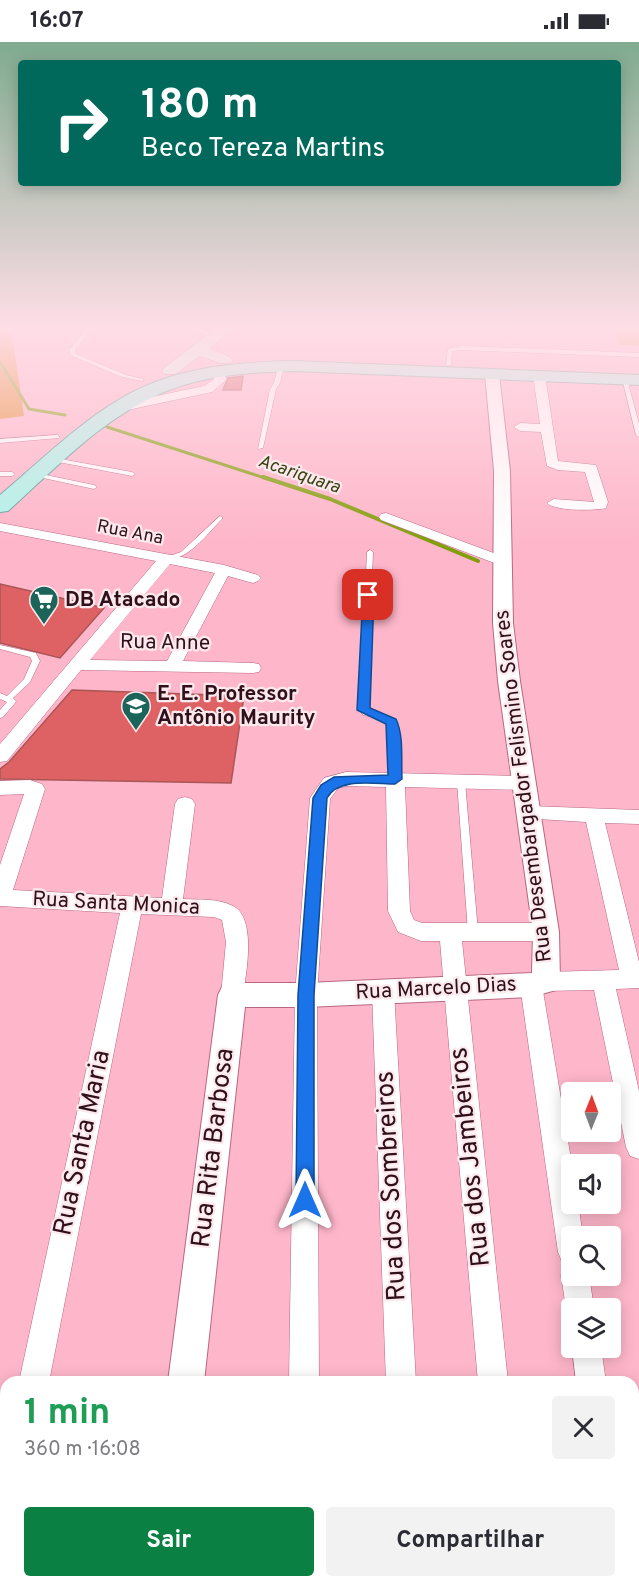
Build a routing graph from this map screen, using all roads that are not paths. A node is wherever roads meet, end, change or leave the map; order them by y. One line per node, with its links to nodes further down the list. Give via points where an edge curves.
1 (104, 398): 10 (main road)
2 (137, 398): 13 (main road, via 118,408)
3 (271, 398): 12 (lane)
4 (494, 398): 25 (street, Rua Desembargador Felismino Soares, via 502,471)
5 (543, 398): 8 (street)
6 (636, 398): 9 (lane)
7 (520, 427): 8 (street)
8 (548, 428): 18 (street, via 552,463 591,468 601,505)
9 (639, 435)
10 (57, 437): 11 (lane); 16 (main road)
11 (0, 441)
12 (260, 448)
13 (55, 459): 14 (lane); 15 (main road)
14 (132, 474)
15 (36, 476): 17 (lane); 19 (main road)
16 (4, 478)
17 (94, 487)
18 (554, 503)
19 (0, 506)
20 (386, 517): 25 (street)
21 (220, 518): 24 (lane, via 183,553)
22 (0, 527): 24 (street, Rua Ana)
23 (370, 552): 36 (lane, via 363,708 366,713 392,722)
24 (166, 560): 26 (street, Rua Ana); 29 (street)
25 (502, 561): 38 (street, Rua Desembargador Felismino Soares, via 504,634)
26 (224, 570): 27 (street, Rua Ana); 30 (street)
27 (253, 578)
28 (0, 647): 33 (lane, via 33,655 36,662 27,680)
29 (77, 665): 30 (street, Rua Anne); 35 (street)
30 (173, 665): 31 (street, Rua Anne)
31 (253, 668)
32 (0, 696): 33 (lane)
33 (9, 698): 34 (lane, via 11,704)
34 (0, 715)
35 (0, 756)
36 (395, 779): 37 (street); 48 (street, via 399,911 406,926 421,932); 56 (street, via 345,779 331,783 320,798)
37 (461, 782): 38 (street); 48 (lane)
38 (524, 783): 41 (street, Rua Desembargador Felismino Soares)
39 (0, 788): 44 (street, via 35,789)
40 (185, 804): 46 (street)
41 (529, 813): 42 (street); 49 (street, Rua Desembargador Felismino Soares)
42 (594, 816): 43 (street); 50 (street)
43 (639, 817)
44 (2, 903): 45 (street, Rua Santa Monica)
45 (132, 905): 46 (street, Rua Santa Monica); 60 (street, Rua Santa Maria)
46 (171, 907): 47 (street, Rua Santa Monica, via 214,909)
47 (231, 916): 55 (street, Rua Rita Barbosa, via 237,933)
48 (461, 932): 49 (street); 53 (street, Rua dos Jambeiros)
49 (546, 932): 52 (street, Rua Desembargador Felismino Soares)
50 (636, 979): 51 (street, Rua Marcelo Dias)
51 (603, 981): 52 (street, Rua Marcelo Dias); 57 (street)
52 (539, 984): 53 (street, Rua Marcelo Dias); 58 (street)
53 (454, 987): 54 (street, Rua Marcelo Dias); 64 (street, Rua dos Jambeiros)
54 (383, 991): 56 (street, Rua Marcelo Dias); 63 (street, Rua dos Sombreiros)
55 (232, 995): 56 (street, Rua Marcelo Dias); 61 (street, Rua Rita Barbosa)
56 (306, 995): 62 (street)
57 (639, 1146)
58 (569, 1226)
59 (588, 1358): 65 (street)
60 (35, 1376)
61 (187, 1376)
62 (304, 1376)
63 (401, 1376)
64 (492, 1376)
65 (590, 1376)

